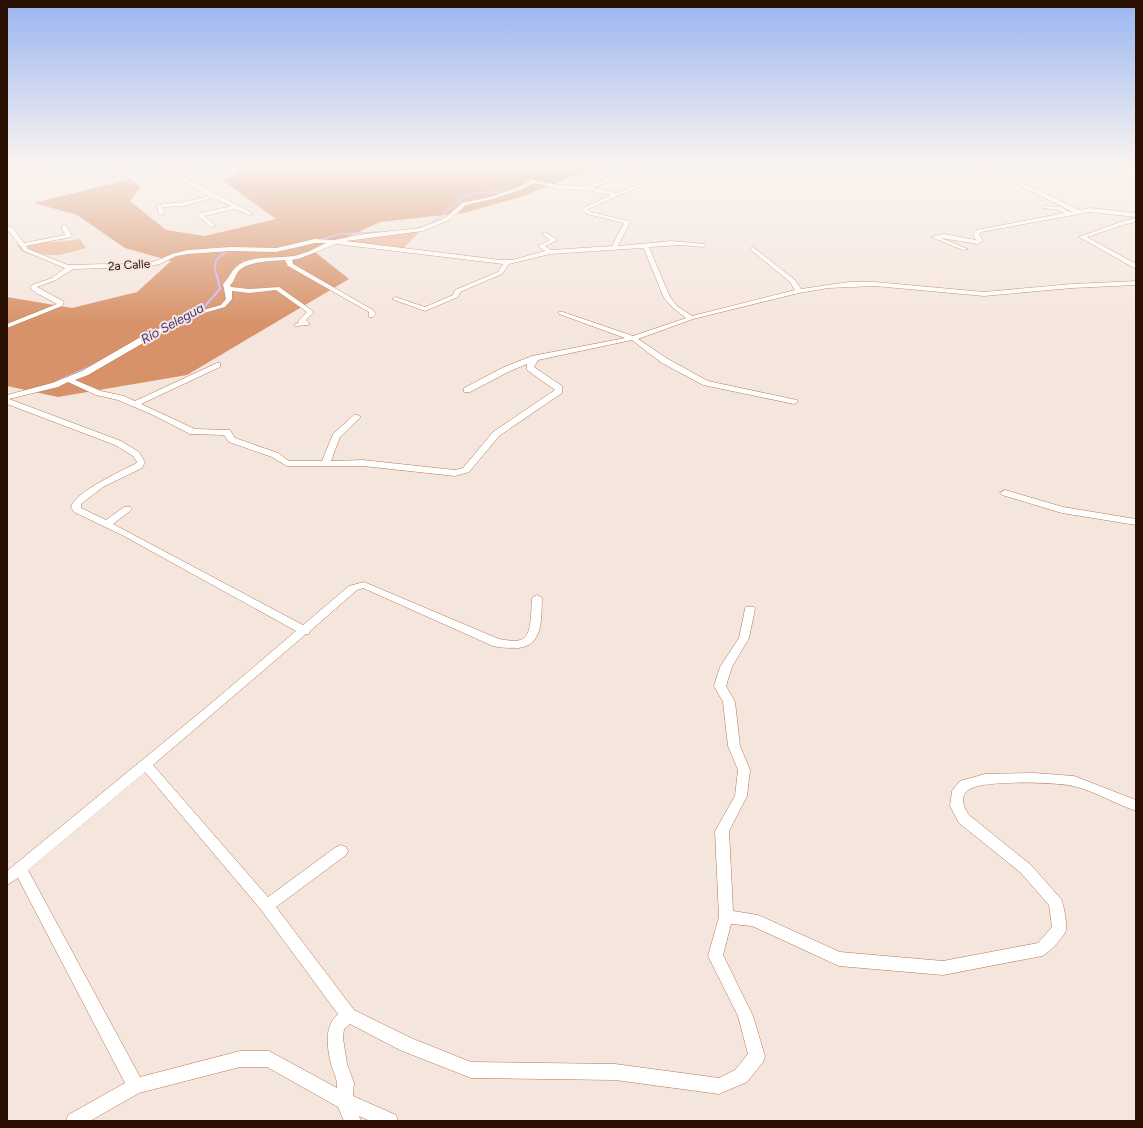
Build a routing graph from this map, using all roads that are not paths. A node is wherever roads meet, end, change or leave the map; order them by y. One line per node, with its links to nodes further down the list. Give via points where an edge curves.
1 (203, 218): 7 (street)
2 (449, 218): 10 (street, via 421,230)
3 (609, 218): 14 (street, via 627,222)
4 (1047, 218): 16 (street, via 979,231 976,234 980,241 978,242 934,237)
5 (1136, 220): 20 (street, via 1082,237)
6 (64, 226): 11 (street, via 69,236)
7 (213, 226)
8 (7, 227): 11 (street, 2a Calle)
9 (545, 234): 17 (street, via 555,240 541,246)
10 (334, 242): 18 (street, via 306,255); 19 (street); 21 (street, 2a Calle, via 317,241 276,250 230,249 188,252 147,265)
11 (22, 245): 21 (street, 2a Calle, via 26,250)
12 (703, 245): 13 (street)
13 (643, 246): 14 (street); 28 (street, via 647,248 666,298)
14 (614, 248): 17 (street)
15 (753, 249): 24 (street, via 793,281)
16 (965, 249)
17 (550, 252): 19 (street)
18 (288, 258): 23 (street, via 244,264 235,270 231,281 226,284); 27 (street, via 290,265 371,311)
19 (507, 262): 25 (street, via 500,272 457,291 456,296 427,309)
20 (1136, 267)
21 (70, 268): 30 (street, via 54,279 33,288 61,302 60,305)
22 (1136, 283): 24 (street, via 984,294 875,284 849,284)
23 (228, 289): 29 (street, via 250,291 277,288 311,312 301,321 306,324); 34 (street, via 229,299 222,306 147,337)
24 (799, 291): 28 (street)
25 (396, 300)
26 (561, 313): 31 (street)
27 (371, 316)
28 (691, 318): 31 (street)
29 (297, 325)
30 (7, 326)
31 (633, 338): 32 (street); 38 (street, via 665,362 706,383)
32 (535, 358): 35 (street); 41 (street, via 530,368 559,388 559,391 496,434 466,470 455,473 364,463)
33 (217, 365): 39 (street)
34 (70, 380): 36 (street); 39 (street)
35 (467, 390)
36 (7, 397)
37 (7, 402): 45 (street, via 118,443 139,456 139,466 100,485 77,503 77,510)
38 (794, 402)
39 (135, 404): 41 (street, via 193,432 227,432 232,440 287,463)
40 (357, 417): 41 (street, via 336,436)
41 (326, 463)
42 (1005, 493): 44 (street, via 1062,510)
43 (127, 509): 45 (street)
44 (1136, 522)
45 (106, 525): 48 (street)
46 (537, 598): 48 (street, via 533,636 529,642 514,645 496,644 361,585 350,591)
47 (750, 609): 55 (street, via 744,638 726,667 720,686 729,702 734,746 744,770 741,796 722,831)
48 (305, 631): 49 (street)
49 (146, 765): 52 (street); 54 (street)
50 (1136, 806): 55 (street, via 1074,782 1034,778 985,779 965,786 957,795 956,806 964,819 1026,868 1056,903 1059,929 1042,948 943,968 838,959 753,920)
51 (341, 851): 54 (street)
52 (20, 868): 53 (street); 57 (street)
53 (7, 879)
54 (268, 906): 56 (street)
55 (726, 917): 56 (street, via 715,956 737,995 750,1027 757,1056 741,1076 719,1086 615,1072 471,1070 406,1044)
56 (348, 1016): 58 (street, via 337,1026 335,1038 346,1083)
57 (136, 1086): 58 (street, via 240,1059 269,1059); 59 (street)
58 (344, 1101): 60 (street); 61 (street)
59 (74, 1121)
60 (353, 1121)
61 (390, 1121)

